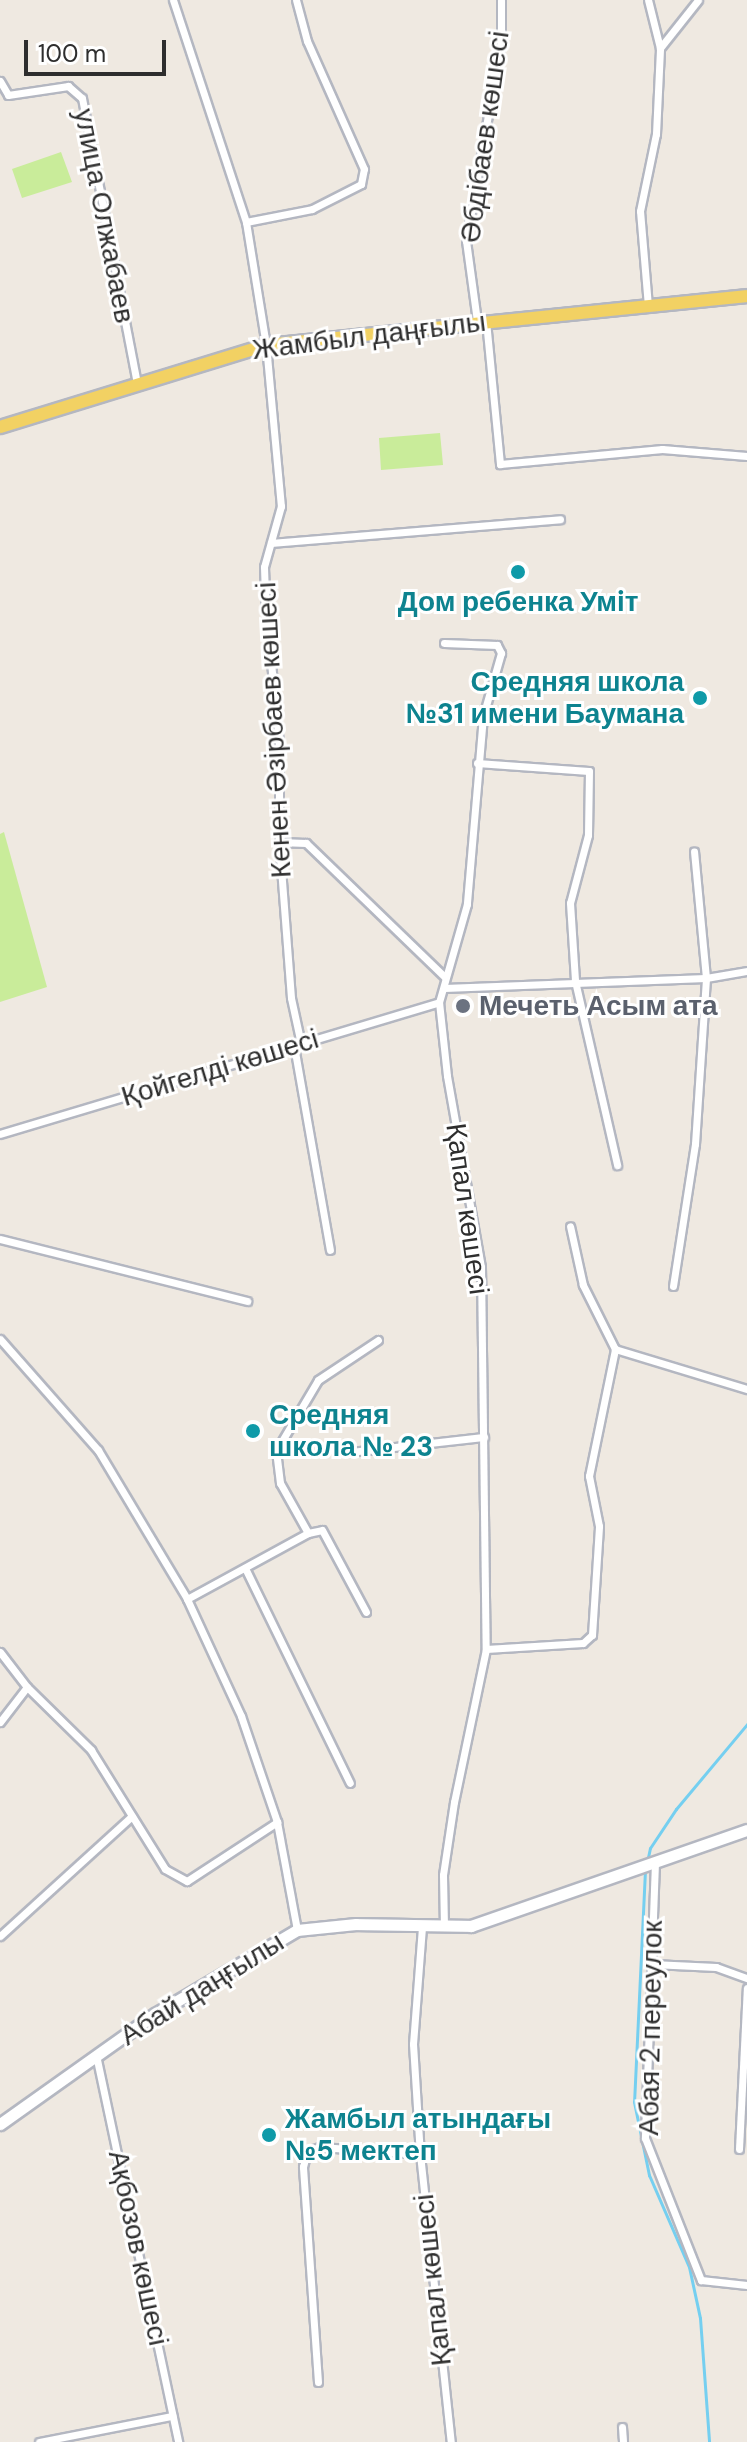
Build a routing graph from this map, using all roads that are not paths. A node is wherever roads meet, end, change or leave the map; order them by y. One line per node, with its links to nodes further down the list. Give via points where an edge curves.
1 (173, 0): 8 (street, Кенен Әзірбаев көшесі)
2 (296, 0): 8 (street, via 307,41 364,169 361,184 347,196)
3 (501, 0): 11 (street, Әбдібаев көшесі, via 501,41 466,241)
4 (648, 0): 6 (street)
5 (698, 0): 6 (street)
6 (660, 48): 10 (street, via 656,134 640,211)
7 (0, 81): 13 (street, улица Олжабаев, via 8,95 68,86 82,98)
8 (246, 222): 12 (street, Кенен Әзірбаев көшесі)
9 (747, 296): 10 (main road, Жамбыл даңғылы)
10 (648, 306): 11 (main road, Жамбыл даңғылы)
11 (482, 321): 12 (main road, Жамбыл даңғылы); 15 (street, Әбдібаев көшесі, via 500,464 662,449)
12 (266, 345): 13 (main road, Жамбыл даңғылы); 17 (street, Кенен Әзірбаев көшесі, via 281,506)
13 (137, 383): 14 (main road, Жамбыл даңғылы)
14 (0, 427)
15 (747, 456)
16 (560, 519): 17 (street)
17 (271, 543): 20 (street, Кенен Әзірбаев көшесі, via 264,567 279,743)
18 (444, 643): 19 (street, Қапал көшесі, via 501,646)
19 (477, 763): 23 (street, Қапал көшесі, via 471,879); 25 (street, via 589,771 588,835 570,903)
20 (279, 842): 23 (street, via 306,843); 28 (street, Кенен Әзірбаев көшесі)
21 (694, 852): 24 (street)
22 (747, 971): 24 (street)
23 (445, 977): 26 (street, Қапал көшесі)
24 (706, 978): 25 (street); 34 (street, via 695,1144)
25 (575, 981): 26 (street); 30 (street)
26 (444, 988): 27 (street, Қапал көшесі)
27 (439, 1002): 28 (street, Қойгелді көшесі); 40 (street, Қапал көшесі, via 481,1267)
28 (297, 1045): 29 (street, Қойгелді көшесі); 33 (street, Кенен Әзірбаев көшесі)
29 (0, 1134)
30 (617, 1165)
31 (570, 1226): 38 (street, via 583,1285)
32 (0, 1239): 35 (street)
33 (330, 1250)
34 (673, 1286)
35 (247, 1301)
36 (0, 1339): 44 (street, via 98,1450)
37 (378, 1340): 42 (street, via 318,1380 276,1451 280,1483)
38 (615, 1349): 39 (street); 46 (street, via 589,1476 599,1526 592,1635 583,1643)
39 (747, 1389)
40 (484, 1437): 41 (street); 46 (street, Қапал көшесі)
41 (350, 1452)
42 (308, 1533): 43 (street); 45 (street, via 322,1530)
43 (245, 1568): 44 (street); 50 (street)
44 (187, 1599): 52 (street, via 241,1716)
45 (366, 1612)
46 (486, 1649): 56 (street, Қапал көшесі, via 443,1875)
47 (0, 1652): 48 (street)
48 (27, 1687): 49 (street); 51 (street, via 91,1750)
49 (0, 1722)
50 (350, 1783)
51 (132, 1816): 52 (street, via 165,1869 187,1881); 58 (street)
52 (277, 1822): 57 (street)
53 (747, 1830): 54 (main road, Абай даңғылы)
54 (655, 1862): 56 (main road, Абай даңғылы, via 471,1926); 59 (street, Абая 2 переулок)
55 (422, 1927): 56 (main road, Абай даңғылы); 57 (main road, Абай даңғылы, via 356,1924); 65 (street, Қапал көшесі, via 413,2044)
56 (444, 1929)
57 (297, 1930): 62 (main road, Абай даңғылы)
58 (0, 1936)
59 (652, 1964): 60 (street, via 716,1967); 66 (street, Абая 2 переулок, via 645,2138 701,2280)
60 (747, 1978)
61 (747, 1988): 64 (street)
62 (96, 2055): 63 (main road, Абай даңғылы); 68 (street, Ақбозов көшесі)
63 (0, 2124)
64 (739, 2149)
65 (420, 2154): 67 (street, via 320,2147 307,2151 303,2167); 72 (street, Қапал көшесі)
66 (747, 2285)
67 (318, 2382)
68 (172, 2416): 70 (street); 71 (street, Ақбозов көшесі)
69 (622, 2427): 73 (street)
70 (39, 2442)
71 (178, 2442)
72 (451, 2442)
73 (623, 2442)

